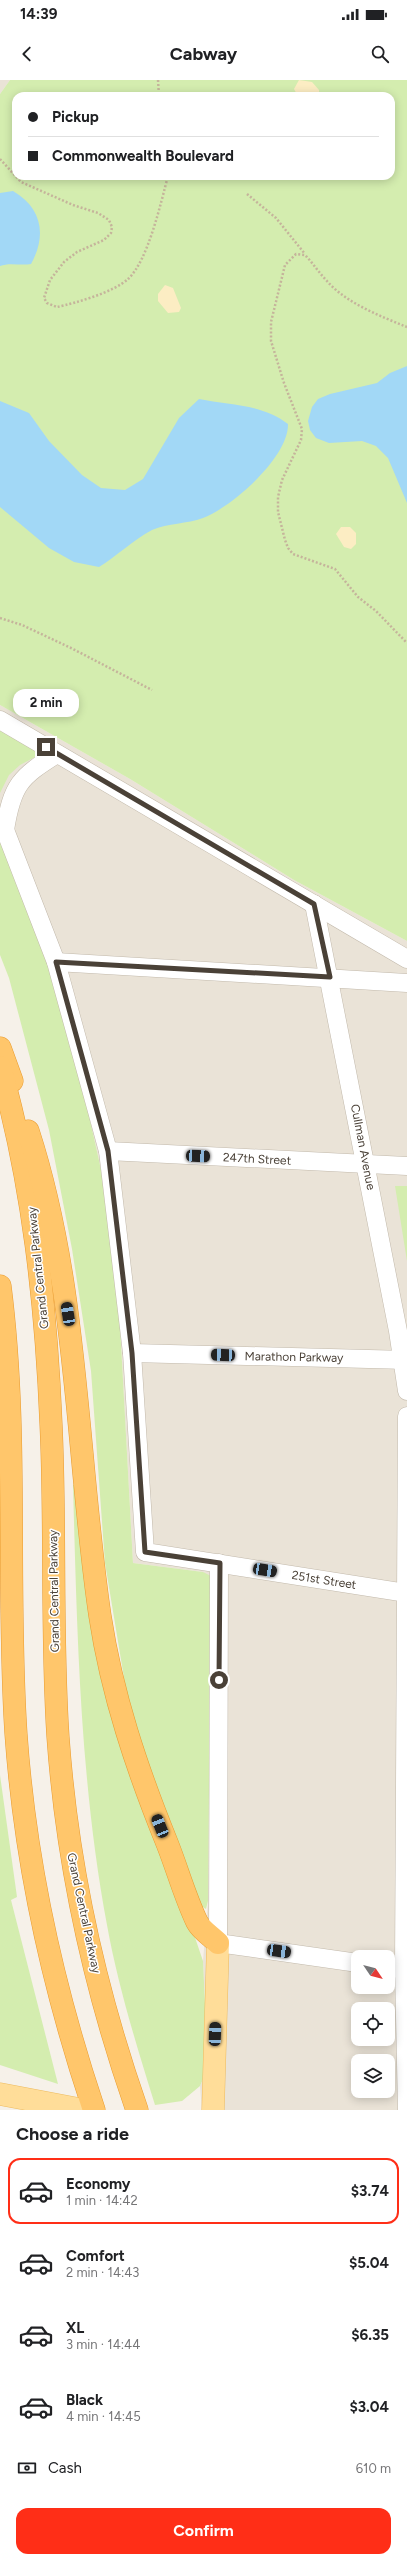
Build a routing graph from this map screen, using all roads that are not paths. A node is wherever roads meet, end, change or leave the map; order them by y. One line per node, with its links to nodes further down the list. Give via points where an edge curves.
1 (0, 720): 2 (street)
2 (57, 754): 3 (street, via 18,783); 4 (street)
3 (2, 823): 6 (street)
4 (314, 904): 5 (street); 7 (street, Cullman Avenue)
5 (407, 959)
6 (56, 962): 7 (street); 11 (street)
7 (330, 977): 8 (street); 12 (street, Cullman Avenue)
8 (407, 983)
9 (0, 1048): 22 (highway, via 39,1163 58,1254 73,1345 100,1616 118,1706 143,1786 198,1924)
10 (0, 1067): 29 (highway, Grand Central Parkway, via 9,1098 31,1206 44,1315 51,1426 58,1738 70,1851 91,1955 119,2058)
11 (108, 1151): 12 (street, 247th Street); 15 (street)
12 (366, 1165): 13 (street, 247th Street); 16 (street, Cullman Avenue)
13 (407, 1166)
14 (0, 1286): 28 (highway, via 9,1419 16,1734 32,1868 48,1954 74,2051)
15 (132, 1353): 16 (street, Marathon Parkway); 19 (street, 251st Street, via 145,1552)
16 (405, 1360): 17 (street, Cullman Avenue)
17 (407, 1391)
18 (407, 1416): 20 (street)
19 (220, 1563): 20 (street, 251st Street); 22 (street)
20 (406, 1593): 21 (street)
21 (406, 1781): 24 (street)
22 (218, 1943): 23 (street); 30 (main road)
23 (351, 1962)
24 (400, 1969): 31 (street)
25 (0, 2094): 26 (main road)
26 (37, 2106): 27 (main road)
27 (84, 2110)
28 (94, 2110)
29 (137, 2110)
30 (213, 2110)
31 (407, 2110)

